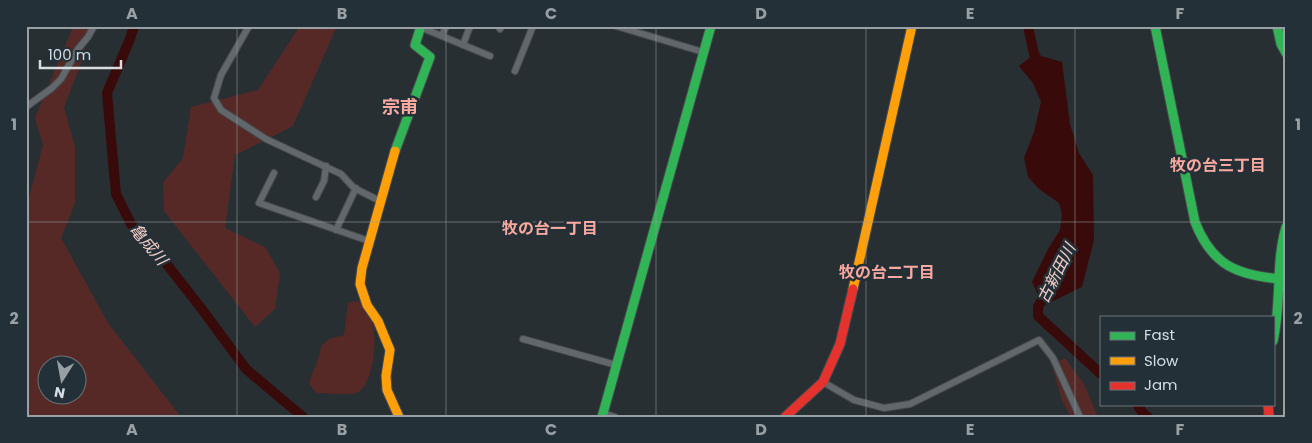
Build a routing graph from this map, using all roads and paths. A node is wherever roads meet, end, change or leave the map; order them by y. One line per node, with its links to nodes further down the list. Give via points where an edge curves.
1 (94, 26): 18 (street, via 61,79)
2 (249, 26): 19 (street, via 221,75 214,98 221,110 266,139)
3 (446, 26): 12 (street)
4 (470, 26): 13 (street)
5 (533, 26): 17 (street)
6 (616, 26): 14 (street)
7 (711, 26): 14 (street)
8 (912, 26): 31 (street, via 840,344)
9 (1155, 26): 27 (street, via 1195,222 1202,240 1221,262 1237,272)
10 (1277, 26): 15 (street)
11 (421, 27): 12 (street); 23 (street, via 416,44 430,57 390,164)
12 (442, 36): 13 (street)
13 (463, 45): 16 (street)
14 (703, 52): 30 (street)
15 (1286, 53)
16 (490, 56)
17 (514, 72)
18 (26, 107)
19 (326, 166): 21 (street); 22 (street, via 324,181)
20 (274, 173): 25 (street, via 259,203)
21 (356, 188): 23 (street); 25 (street)
22 (316, 197)
23 (380, 201): 26 (street)
24 (1286, 227): 27 (street, via 1281,248)
25 (336, 230): 26 (street)
26 (369, 241): 33 (street, via 360,284 390,350 386,376)
27 (1280, 279): 28 (street, via 1280,308)
28 (1274, 336)
29 (523, 339): 30 (street)
30 (616, 365): 32 (street)
31 (822, 382): 35 (street); 36 (street, via 854,400 884,408 910,404 1039,340 1053,358)
32 (602, 415): 34 (street)
33 (399, 417)
34 (615, 417)
35 (786, 417)
36 (1080, 417)

